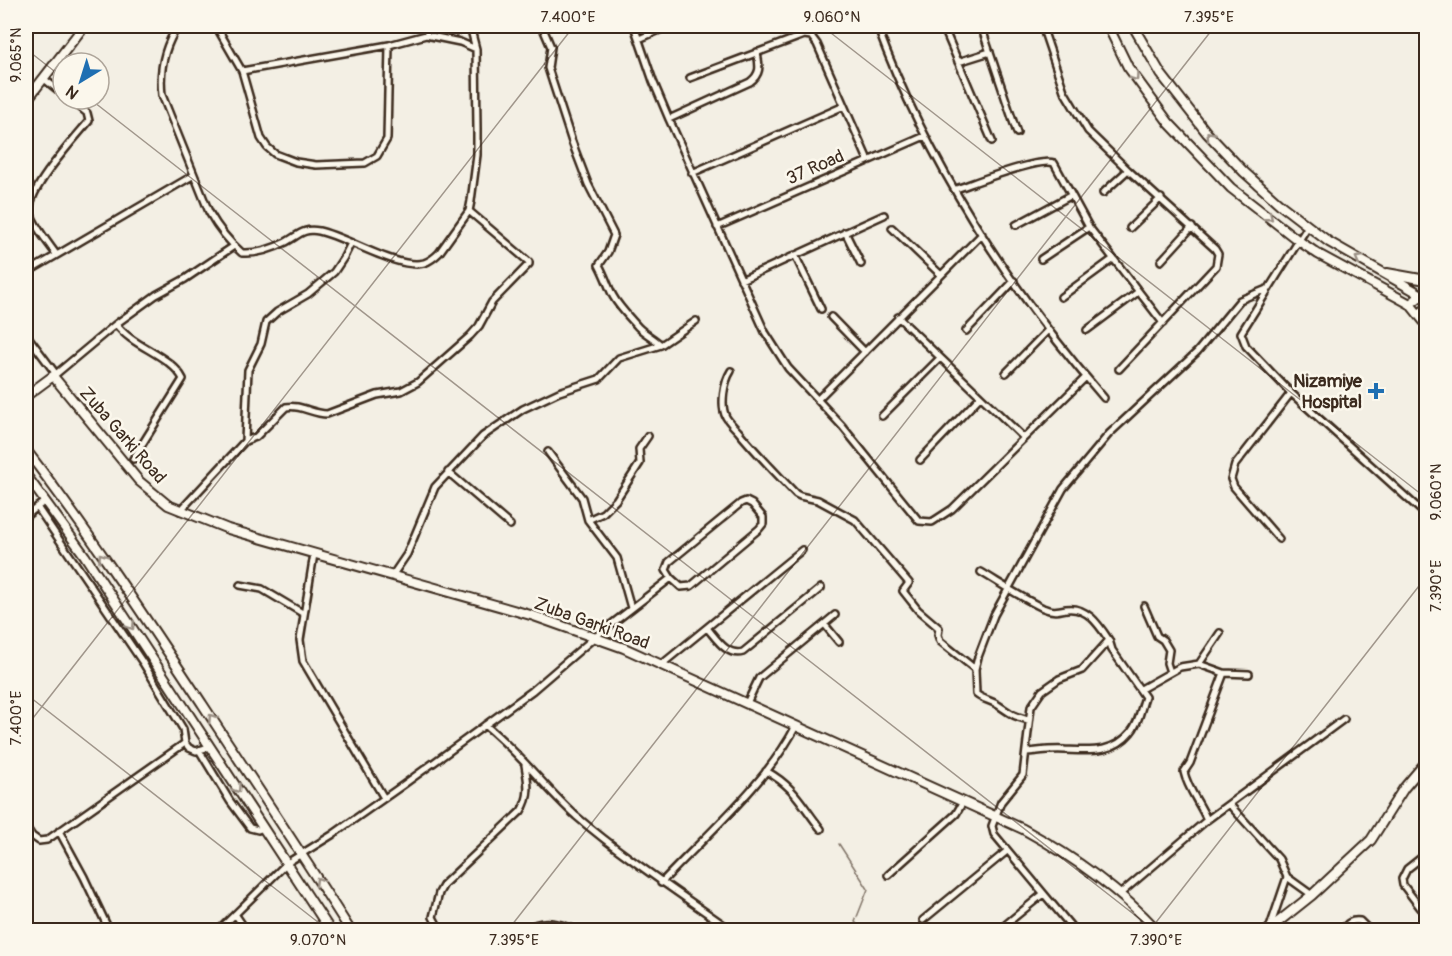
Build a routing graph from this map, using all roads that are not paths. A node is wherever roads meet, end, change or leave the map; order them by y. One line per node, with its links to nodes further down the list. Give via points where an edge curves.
1 (84, 26): 23 (main road)
2 (178, 26): 36 (street, via 166,50 160,76 162,95)
3 (216, 26): 22 (street)
4 (430, 26): 15 (street)
5 (470, 26): 18 (street)
6 (542, 26): 85 (street, via 551,47 548,68 572,142 614,235 599,265 624,311 640,330)
7 (634, 26): 16 (street)
8 (669, 26): 16 (street)
9 (877, 26): 31 (street)
10 (943, 26): 21 (street)
11 (981, 26): 20 (street)
12 (1042, 26): 34 (street, via 1076,112 1094,139)
13 (1108, 26): 52 (main road, one-way to 52, via 1128,66 1169,123 1232,188)
14 (1133, 26): 45 (main road, one-way to 14, via 1244,172 1207,133 1161,74)
15 (426, 35): 17 (street); 18 (street)
16 (639, 39): 29 (street)
17 (389, 45): 22 (street); 22 (street, via 387,139 377,156 365,162 316,165 275,154 261,138)
18 (476, 49): 41 (street, via 477,154)
19 (757, 52): 24 (street); 27 (street, via 811,36); 29 (street, via 760,69 750,82)
20 (990, 52): 21 (street); 30 (street)
21 (958, 62): 32 (street)
22 (242, 71)
23 (43, 78): 25 (street); 26 (main road)
24 (690, 78)
25 (51, 84)
26 (26, 101)
27 (844, 106): 33 (street); 35 (street)
28 (85, 111): 55 (street, via 89,121 49,171 30,205 32,217)
29 (669, 119): 35 (street)
30 (1017, 134)
31 (925, 136): 33 (street, 37 Road); 37 (street)
32 (992, 141)
33 (868, 160): 46 (street, 37 Road)
34 (1128, 170): 38 (street); 40 (street)
35 (692, 174): 46 (street)
36 (194, 175): 54 (street, via 209,212); 55 (street)
37 (956, 189): 39 (street, via 1049,161 1058,168); 51 (street)
38 (1103, 193)
39 (1070, 196): 43 (street); 44 (street)
40 (1161, 198): 47 (street); 49 (street)
41 (469, 211): 53 (street, via 434,259 423,264 394,260); 101 (street, via 529,262 492,303 470,336 401,391 377,395 327,414 286,407 256,437)
42 (884, 214): 50 (street)
43 (1016, 225)
44 (1089, 226): 57 (street); 58 (street)
45 (1308, 226): 52 (street); 61 (main road, one-way to 45)
46 (717, 227): 64 (street)
47 (1192, 227): 59 (street); 79 (street, via 1215,249 1218,261)
48 (892, 228): 63 (street)
49 (1130, 228)
50 (845, 232): 56 (street); 60 (street)
51 (982, 234): 63 (street); 66 (street)
52 (1299, 241): 67 (street); 71 (main road)
53 (351, 243): 54 (street, via 310,230 254,254 242,253); 101 (street, via 334,272 266,322 249,370)
54 (234, 246): 78 (street)
55 (56, 254): 62 (street)
56 (795, 255): 64 (street); 72 (street)
57 (1041, 259)
58 (1113, 259): 68 (street); 70 (street)
59 (1161, 261)
60 (861, 264)
61 (1381, 272): 65 (main road); 69 (main road)
62 (26, 273)
63 (941, 275): 76 (street)
64 (741, 280): 97 (street, via 777,353)
65 (1426, 280)
66 (1014, 281): 81 (street); 83 (street)
67 (1269, 288): 93 (street, via 1244,327 1242,338); 123 (street, via 1240,300 1197,352 1083,463 1063,489)
68 (1138, 292): 79 (street); 82 (street)
69 (1425, 296): 71 (main road)
70 (1061, 297)
71 (1410, 304): 74 (main road)
72 (821, 309)
73 (1426, 309): 74 (main road)
74 (1419, 314): 80 (main road)
75 (831, 317): 86 (street)
76 (898, 317): 86 (street); 87 (street)
77 (696, 321): 85 (street)
78 (116, 324): 91 (street); 104 (street, via 127,337 176,369 183,379)
79 (1163, 324): 88 (street)
80 (1426, 324)
81 (1048, 330): 90 (street); 92 (street)
82 (1087, 330)
83 (966, 331)
84 (26, 334): 91 (street)
85 (661, 345): 106 (street, via 619,358 599,379 523,409 483,436)
86 (865, 352): 97 (street)
87 (940, 358): 95 (street); 98 (street)
88 (1119, 369)
89 (730, 371): 136 (street, via 724,392 726,417 748,444 800,496 818,500 855,520 909,583 903,591 939,628 940,641)
90 (1006, 373)
91 (55, 375): 94 (main road); 110 (main road, Zuba Garki Road, via 139,481)
92 (1086, 377): 96 (street); 100 (street)
93 (1291, 393): 111 (street); 115 (street, via 1232,472 1234,487)
94 (26, 396)
95 (980, 397): 100 (street); 105 (street)
96 (1104, 398)
97 (818, 399): 100 (street, via 914,517 924,523 952,509)
98 (882, 416)
99 (648, 436): 113 (street, via 639,449 640,464 616,500 603,513)
100 (1024, 438)
101 (245, 441): 110 (street)
102 (26, 450): 163 (main road, one-way to 102)
103 (548, 452): 113 (street, via 582,498)
104 (133, 459)
105 (920, 460)
106 (448, 472): 114 (street); 119 (street, via 429,497 407,554)
107 (26, 475): 108 (main road)
108 (45, 501): 109 (street); 147 (main road, one-way to 147)
109 (37, 507): 112 (street); 146 (street, via 143,663 183,729)
110 (180, 511): 117 (main road, Zuba Garki Road)
111 (1426, 515)
112 (26, 516)
113 (588, 520): 125 (street, via 618,558)
114 (510, 525)
115 (1279, 539)
116 (801, 550): 129 (street)
117 (314, 554): 119 (main road, Zuba Garki Road); 126 (street)
118 (981, 572): 123 (street)
119 (392, 576): 131 (main road, Zuba Garki Road, via 534,616)
120 (671, 578): 120 (street, via 666,570 669,562 741,503 750,502 763,517 759,529 691,586 681,587); 125 (street)
121 (240, 585): 126 (street, via 262,589)
122 (821, 588): 129 (street, via 738,654 723,646)
123 (1010, 588): 132 (street, via 1054,612 1069,608 1084,611 1097,621); 136 (street, via 994,615)
124 (1144, 606): 137 (street, via 1156,636 1169,650)
125 (632, 608): 131 (street)
126 (304, 614): 153 (street, via 300,640 303,662)
127 (835, 615): 128 (street)
128 (825, 625): 133 (street); 141 (street, via 759,678)
129 (707, 628): 135 (street)
130 (1220, 633): 134 (street)
131 (595, 638): 135 (main road, Zuba Garki Road); 144 (street)
132 (1110, 640): 140 (street, via 1112,650); 143 (street, via 1082,670 1042,691 1031,706)
133 (839, 642)
134 (1199, 664): 137 (street); 138 (street)
135 (662, 665): 141 (main road, Zuba Garki Road)
136 (975, 669): 143 (street, via 976,694 1012,716)
137 (1170, 672): 140 (street)
138 (1224, 673): 139 (street); 157 (street, via 1184,772 1187,786 1200,802)
139 (1250, 674)
140 (1141, 689): 149 (street, via 1145,697 1138,720 1118,743 1097,752)
141 (747, 703): 145 (main road, Zuba Garki Road)
142 (1344, 719): 155 (street)
143 (1029, 720): 149 (street)
144 (485, 725): 151 (street); 153 (street)
145 (796, 726): 152 (street); 154 (main road, Zuba Garki Road)
146 (185, 743): 148 (street); 161 (street)
147 (209, 747): 148 (street); 159 (main road, one-way to 159)
148 (199, 750): 159 (street, via 250,828)
149 (1027, 752): 156 (street, via 1023,775)
150 (1426, 762): 171 (main road, via 1371,840)
151 (525, 763): 168 (street, via 576,815); 180 (street, via 529,786 525,805 444,884 433,916)
152 (766, 771): 160 (street, via 788,784); 168 (street)
153 (384, 798): 163 (street)
154 (963, 802): 156 (main road, Zuba Garki Road); 166 (street, via 956,814)
155 (1229, 804): 157 (street); 167 (street, via 1280,859)
156 (994, 816): 162 (street, via 992,831); 170 (main road, Zuba Garki Road, via 1076,860)
157 (1207, 820): 170 (street)
158 (26, 827): 161 (street, via 39,841)
159 (264, 828): 165 (main road)
160 (821, 829)
161 (59, 831): 175 (street)
162 (1007, 850): 169 (street); 174 (street)
163 (302, 853): 165 (street); 179 (main road, one-way to 163)
164 (1426, 854): 173 (street, via 1407,869 1402,879)
165 (287, 863): 172 (street); 178 (main road)
166 (888, 875)
167 (1287, 877): 171 (street); 187 (street)
168 (661, 883): 183 (street)
169 (1043, 894): 184 (street); 185 (street)
170 (1120, 894): 186 (main road, Zuba Garki Road)
171 (1312, 896): 187 (main road)
172 (235, 914): 176 (street); 177 (street)
173 (1426, 915)
174 (923, 920)
175 (109, 930)
176 (219, 930)
177 (246, 930)
178 (330, 930)
179 (350, 930)
180 (440, 930)
181 (525, 930): 182 (street, via 546,922)
182 (576, 930)
183 (731, 930)
184 (999, 930)
185 (1074, 930)
186 (1157, 930)
187 (1269, 930)
188 (1343, 930): 189 (street, via 1353,920)
189 (1370, 930)

